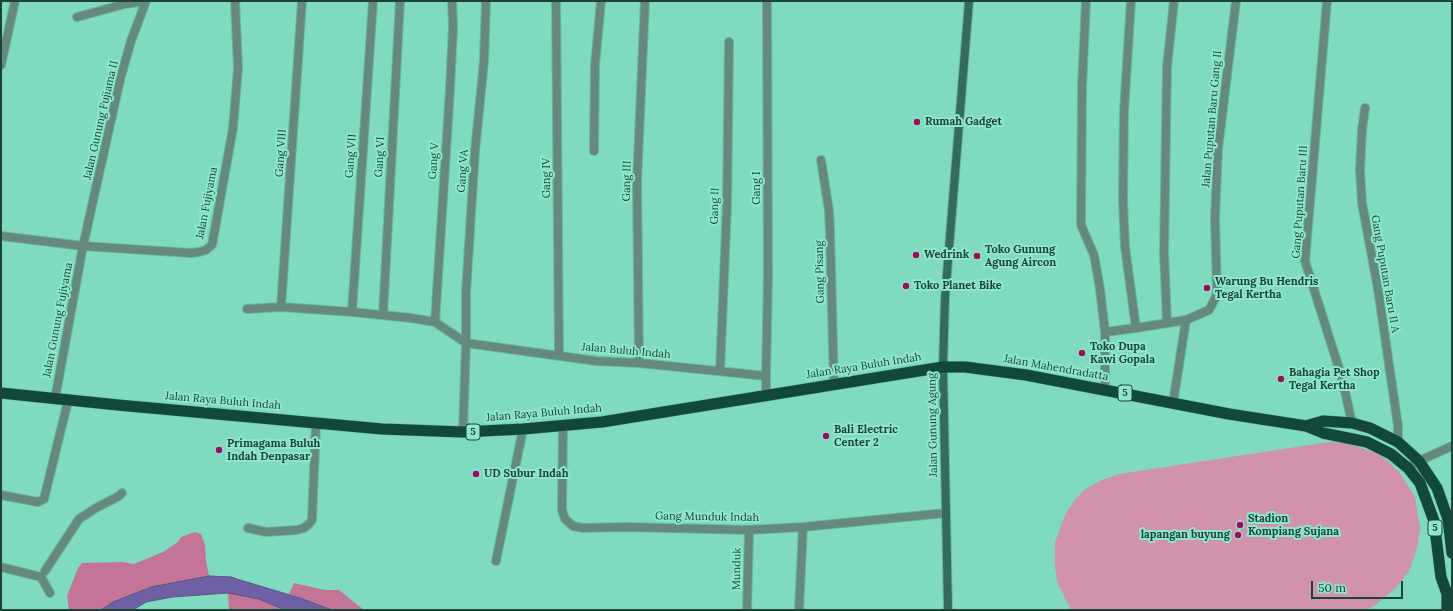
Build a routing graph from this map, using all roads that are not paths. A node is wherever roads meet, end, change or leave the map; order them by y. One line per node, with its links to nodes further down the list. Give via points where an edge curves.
1 (15, 1): 22 (street)
2 (145, 1): 18 (street, Jalan Gunung Fujiama II); 27 (street, Jalan Gunung Fujiama II, via 120,80)
3 (235, 1): 27 (street, Jalan Fujiyama, via 238,68 233,128 212,244 206,250 191,253)
4 (302, 1): 28 (street, Gang VIII)
5 (372, 1): 30 (street, Gang VII)
6 (400, 1): 31 (street, Gang VI)
7 (452, 1): 33 (street, Gang V, via 450,89)
8 (486, 1): 37 (street, Gang VA, via 484,61 475,151 466,293)
9 (556, 1): 38 (street, Gang IV)
10 (601, 1): 24 (street, via 595,65)
11 (645, 1): 39 (street, Gang III, via 637,182)
12 (767, 1): 42 (street, Gang I)
13 (969, 1): 40 (main road, Jalan Gunung Agung, via 945,298)
14 (1086, 1): 36 (street, via 1082,87 1081,225 1094,255)
15 (1174, 1): 34 (street, via 1167,67 1164,252)
16 (1236, 1): 32 (street, Jalan Puputan Baru Gang II, via 1218,149 1215,218 1217,290 1209,310)
17 (1327, 1): 51 (street, Gang Puputan Baru III, via 1305,261 1342,378)
18 (124, 2): 20 (street, Jalan Gunung Fujiama II)
19 (1130, 2): 35 (street, via 1122,200 1125,248)
20 (77, 17)
21 (729, 42): 41 (street, Gang II, via 727,205)
22 (1, 65)
23 (1365, 108): 56 (street, Gang Puputan Baru II A, via 1360,170 1362,203 1378,288 1398,426)
24 (594, 151)
25 (821, 160): 43 (street, Gang Pisang, via 830,218)
26 (1, 236): 27 (street, Jalan Fujiyama)
27 (83, 246): 47 (street, Jalan Gunung Fujiyama)
28 (281, 307): 29 (street, Jalan Buluh Indah); 30 (street, Jalan Buluh Indah)
29 (247, 310)
30 (352, 312): 31 (street, Jalan Buluh Indah)
31 (383, 315): 33 (street, Jalan Buluh Indah)
32 (1186, 320): 34 (street); 49 (street)
33 (434, 322): 37 (street, Jalan Buluh Indah)
34 (1167, 322): 35 (street)
35 (1136, 328): 36 (street)
36 (1105, 332): 44 (street)
37 (466, 343): 38 (street, Jalan Buluh Indah); 55 (street)
38 (559, 355): 39 (street, Jalan Buluh Indah, via 596,361)
39 (639, 363): 41 (street, Jalan Buluh Indah)
40 (943, 367): 43 (highway, Jalan Raya Buluh Indah / 5); 44 (highway, Jalan Mahendradatta / 5, via 965,367 1032,376); 62 (main road, Jalan Gunung Agung)
41 (720, 371): 42 (street, Jalan Buluh Indah)
42 (766, 376): 46 (street)
43 (834, 384): 46 (highway, Jalan Raya Buluh Indah / 5)
44 (1105, 390): 49 (highway, Jalan Mahendradatta / 5)
45 (1, 393): 47 (highway, Jalan Raya Buluh Indah / 5)
46 (766, 394): 52 (highway, Jalan Raya Buluh Indah / 5, via 602,422)
47 (55, 399): 48 (highway, Jalan Raya Buluh Indah / 5)
48 (68, 401): 50 (highway, Jalan Raya Buluh Indah / 5); 61 (street, via 44,499 38,502)
49 (1173, 403): 53 (highway, Jalan Mahendradatta / 5)
50 (316, 423): 55 (highway, Jalan Raya Buluh Indah / 5); 63 (street, via 312,520 304,528 297,530 266,532)
51 (1352, 424): 53 (highway, Jalan Mahendradatta / 5, via 1323,421); 56 (highway, Jalan Mahendradatta / 5, via 1370,428)
52 (563, 426): 54 (highway, Jalan Raya Buluh Indah / 5); 65 (street, Gang Munduk Indah, via 562,510 565,519 572,526)
53 (1306, 426): 59 (highway, Jalan Mahendradatta / 5, via 1323,433 1367,442 1391,454)
54 (523, 429): 55 (highway, Jalan Raya Buluh Indah / 5); 67 (street)
55 (463, 432)
56 (1398, 442): 58 (highway, Jalan Mahendradatta / 5)
57 (1452, 446): 58 (street)
58 (1419, 461): 59 (street); 66 (highway, Jalan Mahendradatta / 5, via 1437,488 1448,519)
59 (1408, 468): 72 (highway, Jalan Mahendradatta / 5, via 1420,483 1434,521 1441,577)
60 (122, 493): 69 (street, via 80,519)
61 (1, 495)
62 (946, 513): 64 (street, Gang Munduk Indah); 75 (main road, Jalan Gunung Agung)
63 (248, 528)
64 (803, 528): 65 (street, Gang Munduk Indah); 74 (street)
65 (749, 530): 73 (street, Munduk)
66 (1452, 553)
67 (496, 561)
68 (1, 567): 71 (street, via 41,577)
69 (46, 571)
70 (1452, 581): 72 (highway)
71 (50, 593)
72 (1446, 594): 76 (highway, Jalan Mahendradatta / 5)
73 (747, 610)
74 (799, 610)
75 (948, 610)
76 (1448, 610)

